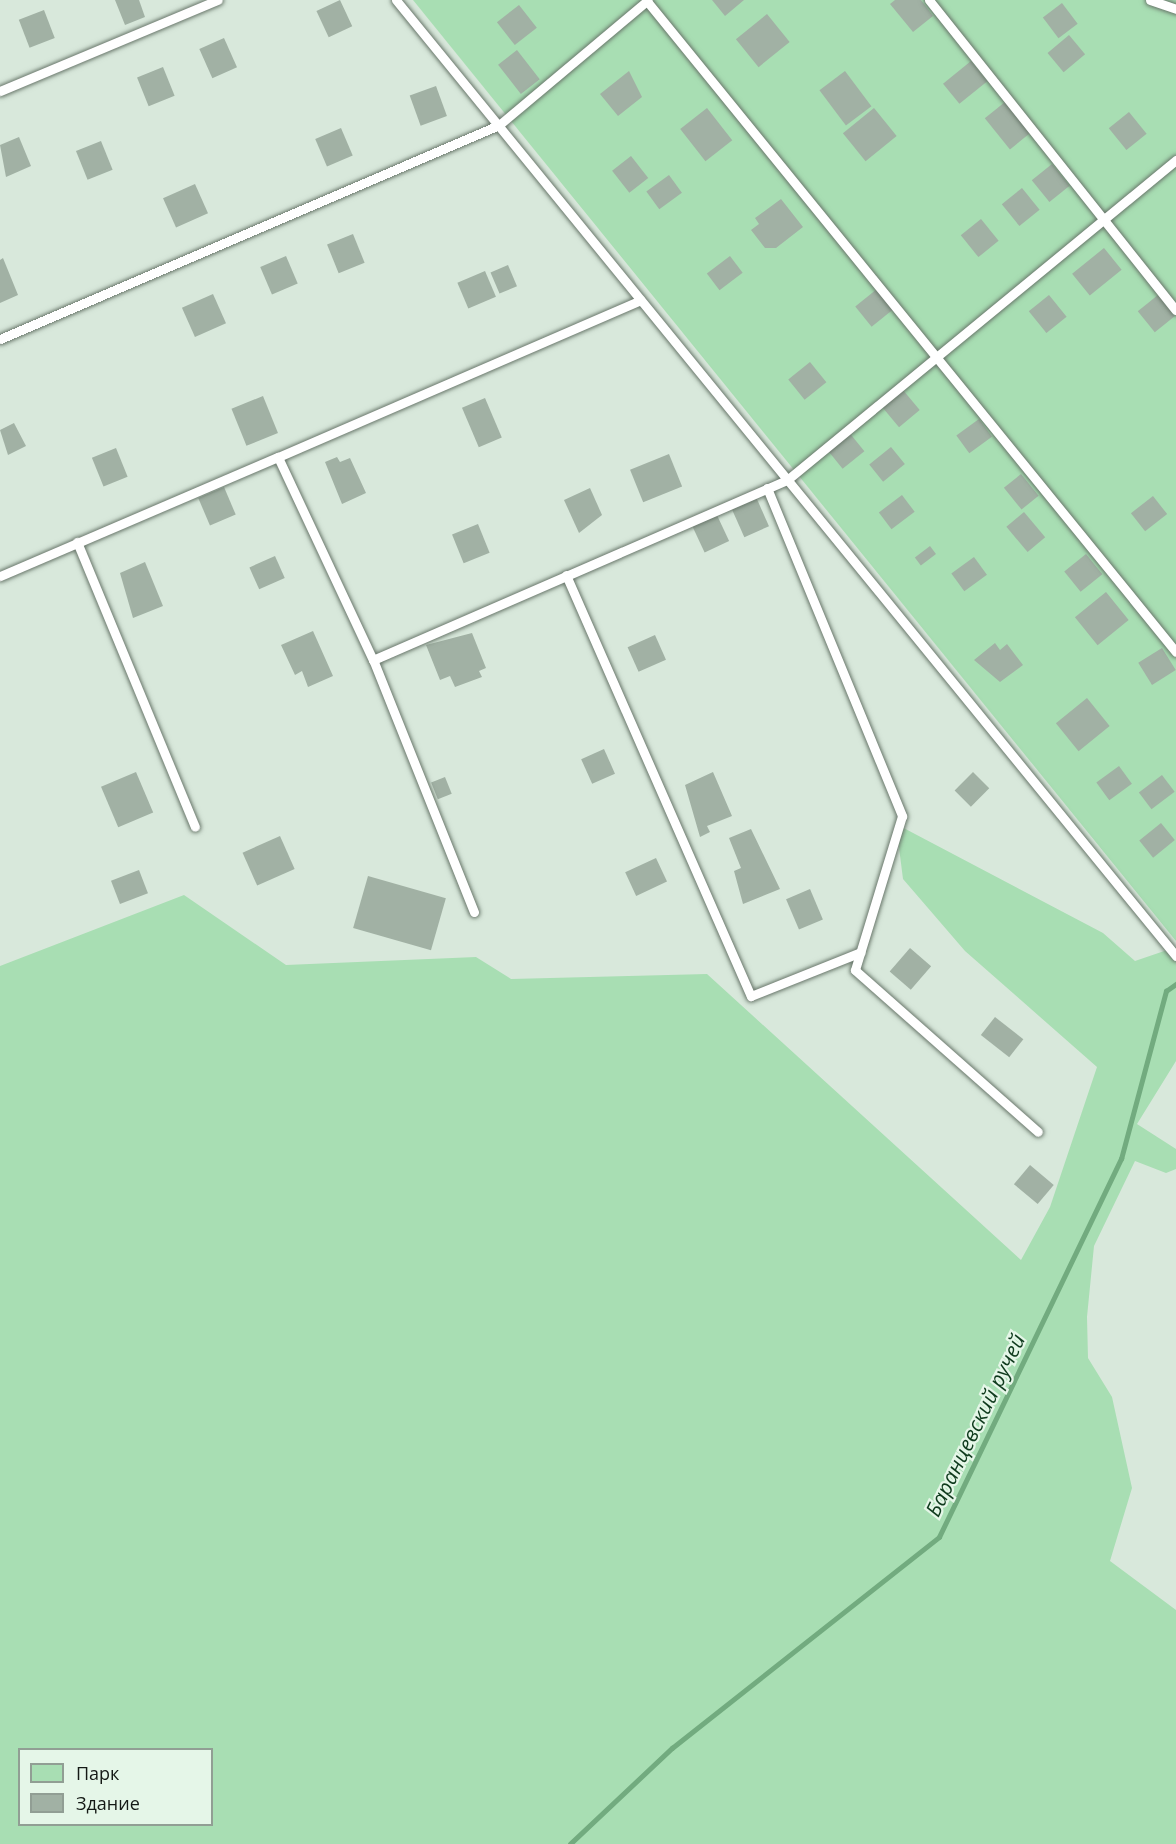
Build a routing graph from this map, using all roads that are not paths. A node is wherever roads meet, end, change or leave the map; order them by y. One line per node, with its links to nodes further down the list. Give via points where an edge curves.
1 (218, 0): 7 (lane)
2 (396, 0): 8 (lane)
3 (647, 0): 8 (lane); 14 (lane)
4 (928, 0): 10 (lane)
5 (1150, 0): 6 (lane)
6 (1176, 9)
7 (0, 92)
8 (499, 125): 11 (lane); 13 (lane)
9 (1176, 160): 10 (lane)
10 (1103, 219): 12 (lane); 14 (lane)
11 (640, 300): 15 (lane); 16 (lane)
12 (1176, 310)
13 (0, 339)
14 (936, 354): 16 (lane); 21 (lane)
15 (278, 458): 18 (lane); 22 (lane)
16 (787, 480): 17 (lane); 26 (lane)
17 (767, 488): 19 (lane); 25 (lane, via 902,816)
18 (77, 542): 20 (lane); 23 (lane)
19 (566, 575): 22 (lane); 25 (lane, via 751,996)
20 (0, 576)
21 (1176, 652)
22 (373, 660): 24 (lane)
23 (195, 827)
24 (474, 912)
25 (861, 952): 27 (lane, via 855,970)
26 (1176, 956)
27 (1038, 1132)

